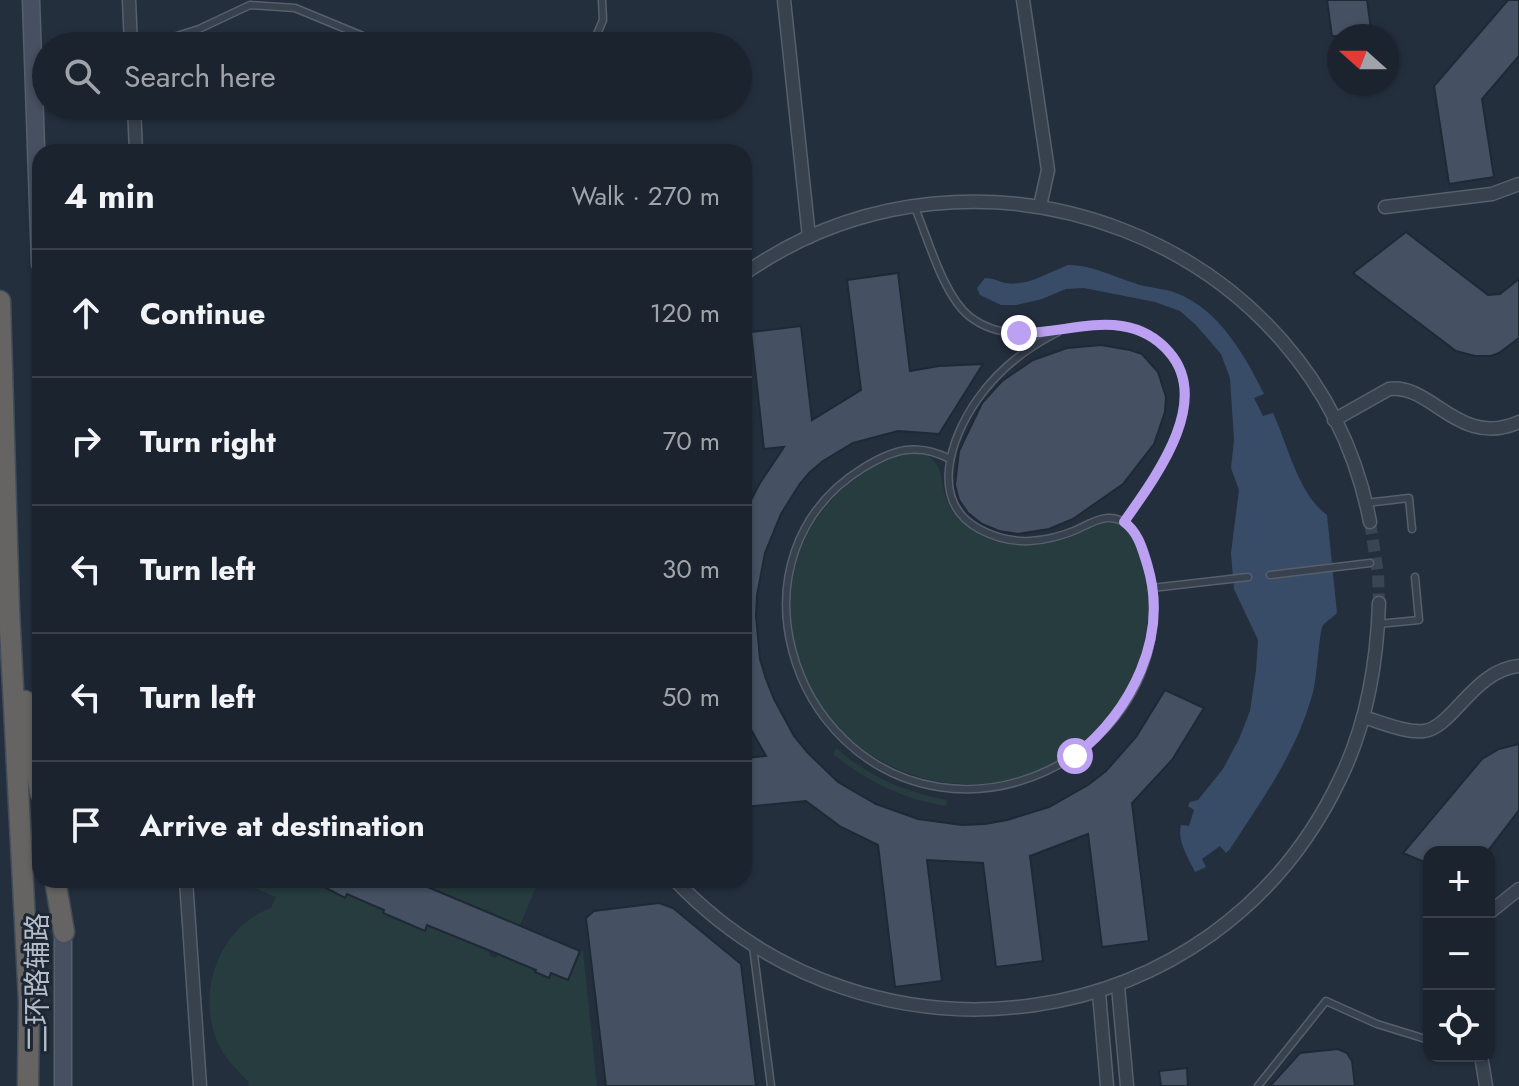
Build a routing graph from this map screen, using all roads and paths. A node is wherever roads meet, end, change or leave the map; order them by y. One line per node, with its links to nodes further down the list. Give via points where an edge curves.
1 (31, 0): 6 (main road)
2 (129, 0): 7 (street)
3 (602, 0): 10 (lane)
4 (784, 0): 19 (street)
5 (1023, 0): 17 (street, via 1048,170)
6 (32, 32)
7 (130, 32)
8 (189, 32): 9 (lane, via 250,5 295,8)
9 (353, 32)
10 (598, 32)
11 (35, 120): 13 (main road)
12 (135, 120): 14 (street)
13 (36, 144)
14 (136, 144)
15 (1519, 184): 18 (street, via 1492,194)
16 (914, 205): 17 (street, via 980,201); 19 (street); 22 (lane, via 950,292 969,316 997,329)
17 (1040, 206): 23 (street, via 1126,230 1205,272 1272,331)
18 (1385, 207)
19 (809, 237): 20 (street)
20 (752, 269)
21 (0, 301): 36 (highway)
22 (1058, 332): 25 (lane, via 1031,346 980,395 961,426); 27 (lane, via 1103,325 1135,329 1163,345 1185,378 1185,402 1172,444)
23 (1334, 420): 24 (street, via 1398,388 1471,426); 26 (street)
24 (1519, 422)
25 (950, 459): 27 (lane, via 953,505 995,537 1029,541 1070,533 1105,518); 34 (lane, via 932,450 909,449 854,473 813,516 791,564 787,622 801,680 833,729 863,755 906,778 956,789 998,787 1057,767 1106,728 1131,694 1151,634)
26 (1366, 503): 28 (street); 29 (lane, via 1409,498)
27 (1124, 522): 34 (lane, via 1140,542)
28 (1370, 522)
29 (1412, 529)
30 (1370, 563): 31 (lane)
31 (1270, 575)
32 (1248, 577): 34 (lane)
33 (1415, 577): 37 (lane, via 1419,620)
34 (1152, 588)
35 (1379, 603): 37 (street)
36 (9, 609): 40 (highway); 53 (highway, via 29,1001)
37 (1378, 624): 39 (street)
38 (1519, 666): 39 (street, via 1482,682 1433,728 1416,731)
39 (1363, 717): 49 (street, via 1327,805 1275,878 1208,938)
40 (32, 745)
41 (56, 888): 47 (highway)
42 (62, 888): 47 (main road, 二环路辅路)
43 (187, 888): 55 (street)
44 (683, 888): 48 (street)
45 (1519, 889): 46 (street)
46 (1495, 908)
47 (64, 932): 54 (main road, 二环路辅路)
48 (753, 947): 50 (street, via 837,989 924,1010 1014,1011); 56 (lane)
49 (1118, 986): 50 (street); 58 (street)
50 (1099, 993): 57 (street)
51 (1423, 1038): 59 (lane, via 1326,1001)
52 (1482, 1062): 60 (street)
53 (28, 1086)
54 (63, 1086)
55 (200, 1086)
56 (771, 1086)
57 (1107, 1086)
58 (1127, 1086)
59 (1258, 1086)
60 (1486, 1086)

